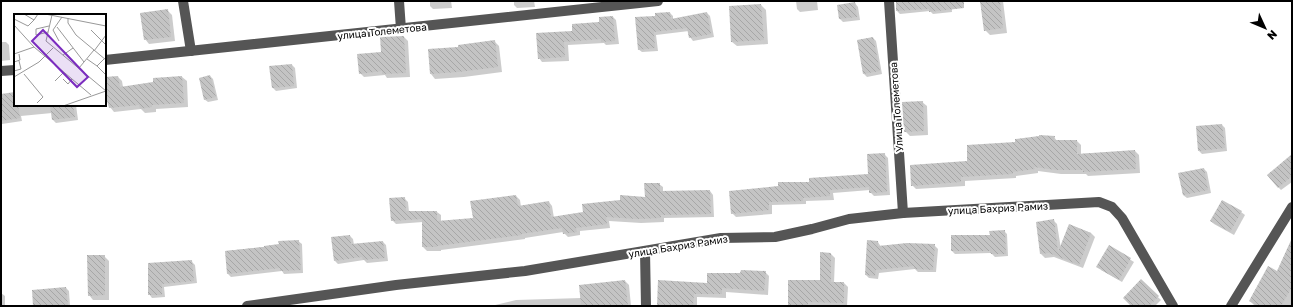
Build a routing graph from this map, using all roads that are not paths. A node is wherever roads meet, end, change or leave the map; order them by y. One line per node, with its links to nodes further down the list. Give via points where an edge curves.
1 (183, 1): 6 (street)
2 (399, 1): 5 (street)
3 (658, 1): 5 (street, улица Толеметова)
4 (889, 1): 11 (street, Улица Толеметова)
5 (401, 29): 6 (street, улица Толеметова)
6 (191, 51): 7 (street, улица Толеметова)
7 (106, 60)
8 (14, 70): 9 (street)
9 (1, 71)
10 (1292, 207): 16 (street)
11 (903, 213): 12 (street, улица Бахриз Рамиз, via 849,219 775,237 721,238); 15 (street, улица Бахриз Рамиз, via 1099,202 1112,207 1122,218)
12 (645, 251): 13 (street, улица Бахриз Рамиз, via 525,271 396,285); 14 (street)
13 (247, 306)
14 (646, 306)
15 (1173, 306)
16 (1231, 306)

